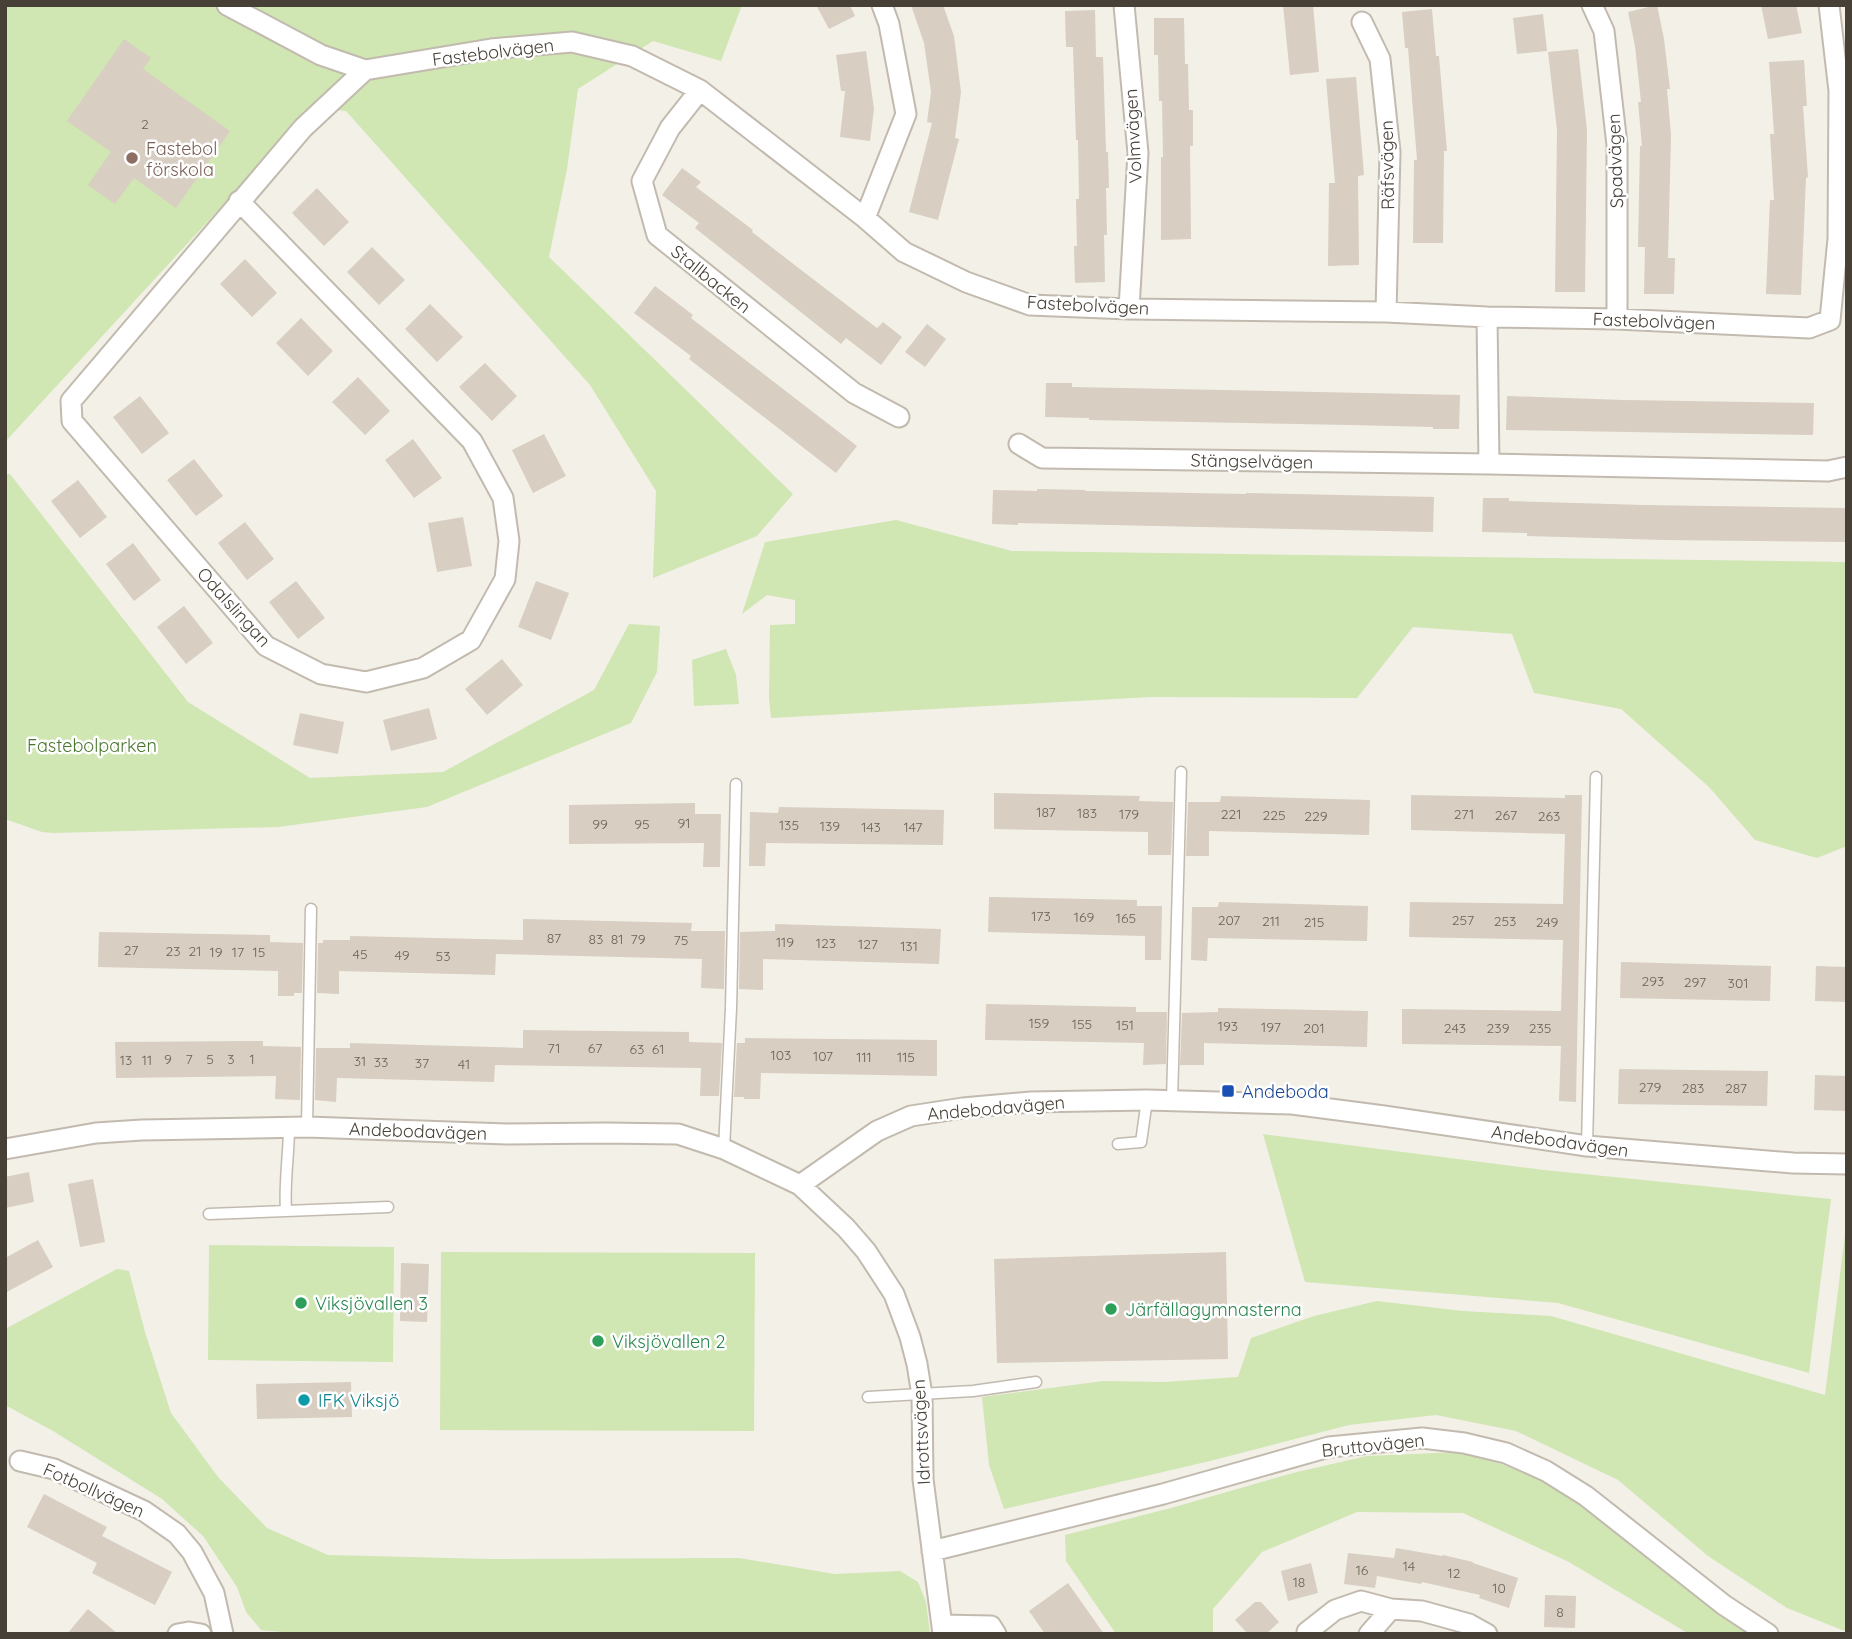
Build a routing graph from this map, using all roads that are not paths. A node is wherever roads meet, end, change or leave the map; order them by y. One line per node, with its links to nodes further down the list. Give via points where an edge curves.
1 (227, 5): 7 (street, Fastebolvägen, via 321,55)
2 (882, 5): 10 (street, via 906,114)
3 (1124, 5): 11 (street, Volmvägen, via 1138,153)
4 (1592, 5): 14 (street, Spadvägen, via 1604,30 1617,145)
5 (1829, 5): 14 (street, Fastebolvägen, via 1839,91 1838,239 1830,320 1808,328)
6 (1362, 22): 12 (street, Räfsvägen, via 1380,59 1390,152)
7 (365, 70): 8 (street, Fastebolvägen, via 491,49 572,42 632,56); 9 (street, Odalslingan, via 303,128)
8 (700, 90): 10 (street, Fastebolvägen); 15 (street, Stallbacken, via 670,128 642,181 657,235 854,393)
9 (239, 201): 9 (street, Odalslingan, via 71,401 72,421 266,646 321,674 366,682 423,668 471,640 505,579 509,541 503,498 472,441)
10 (865, 218): 11 (street, Fastebolvägen, via 904,252 966,282 1030,305)
11 (1129, 309): 12 (street, Fastebolvägen)
12 (1386, 312): 13 (street, Fastebolvägen)
13 (1487, 317): 14 (street, Fastebolvägen); 17 (street)
14 (1617, 319)
15 (899, 417)
16 (1018, 443): 17 (street, Stängselvägen, via 1042,458)
17 (1489, 464): 18 (street, Stängselvägen, via 1828,471)
18 (1847, 467)
19 (1181, 772): 24 (lane)
20 (1596, 777): 27 (lane)
21 (736, 784): 29 (lane)
22 (311, 909): 25 (lane)
23 (1147, 1100): 24 (street, Andebodavägen); 26 (lane, via 1141,1142); 31 (street, Andebodavägen, via 1031,1102 911,1116 877,1131)
24 (1172, 1101): 27 (street, Andebodavägen, via 1292,1104)
25 (298, 1127): 28 (street, Andebodavägen, via 122,1130); 29 (street, Andebodavägen, via 678,1134); 33 (lane, via 289,1147)
26 (1118, 1144)
27 (1587, 1146): 30 (street, Andebodavägen)
28 (5, 1149)
29 (724, 1149): 31 (street, Andebodavägen)
30 (1847, 1164)
31 (800, 1185): 36 (street, Idrottsvägen, via 866,1251 894,1294 910,1337)
32 (388, 1207): 33 (lane)
33 (286, 1211): 34 (lane)
34 (209, 1214)
35 (1036, 1382): 36 (lane)
36 (922, 1395): 37 (lane); 39 (street, Idrottsvägen, via 923,1479)
37 (868, 1397)
38 (20, 1461): 44 (street, Fotbollvägen, via 54,1469 145,1511 177,1534 214,1593)
39 (932, 1552): 41 (street, Idrottsvägen); 49 (street, Bruttovägen, via 1329,1447 1422,1438 1506,1453 1546,1471 1586,1496)
40 (1391, 1609): 46 (street, via 1361,1601 1335,1610); 47 (street); 48 (street, via 1422,1611)
41 (943, 1629): 45 (street, via 991,1626)
42 (178, 1634): 43 (street)
43 (201, 1634)
44 (223, 1634)
45 (996, 1634)
46 (1307, 1634)
47 (1369, 1634)
48 (1487, 1634)
49 (1768, 1634)

